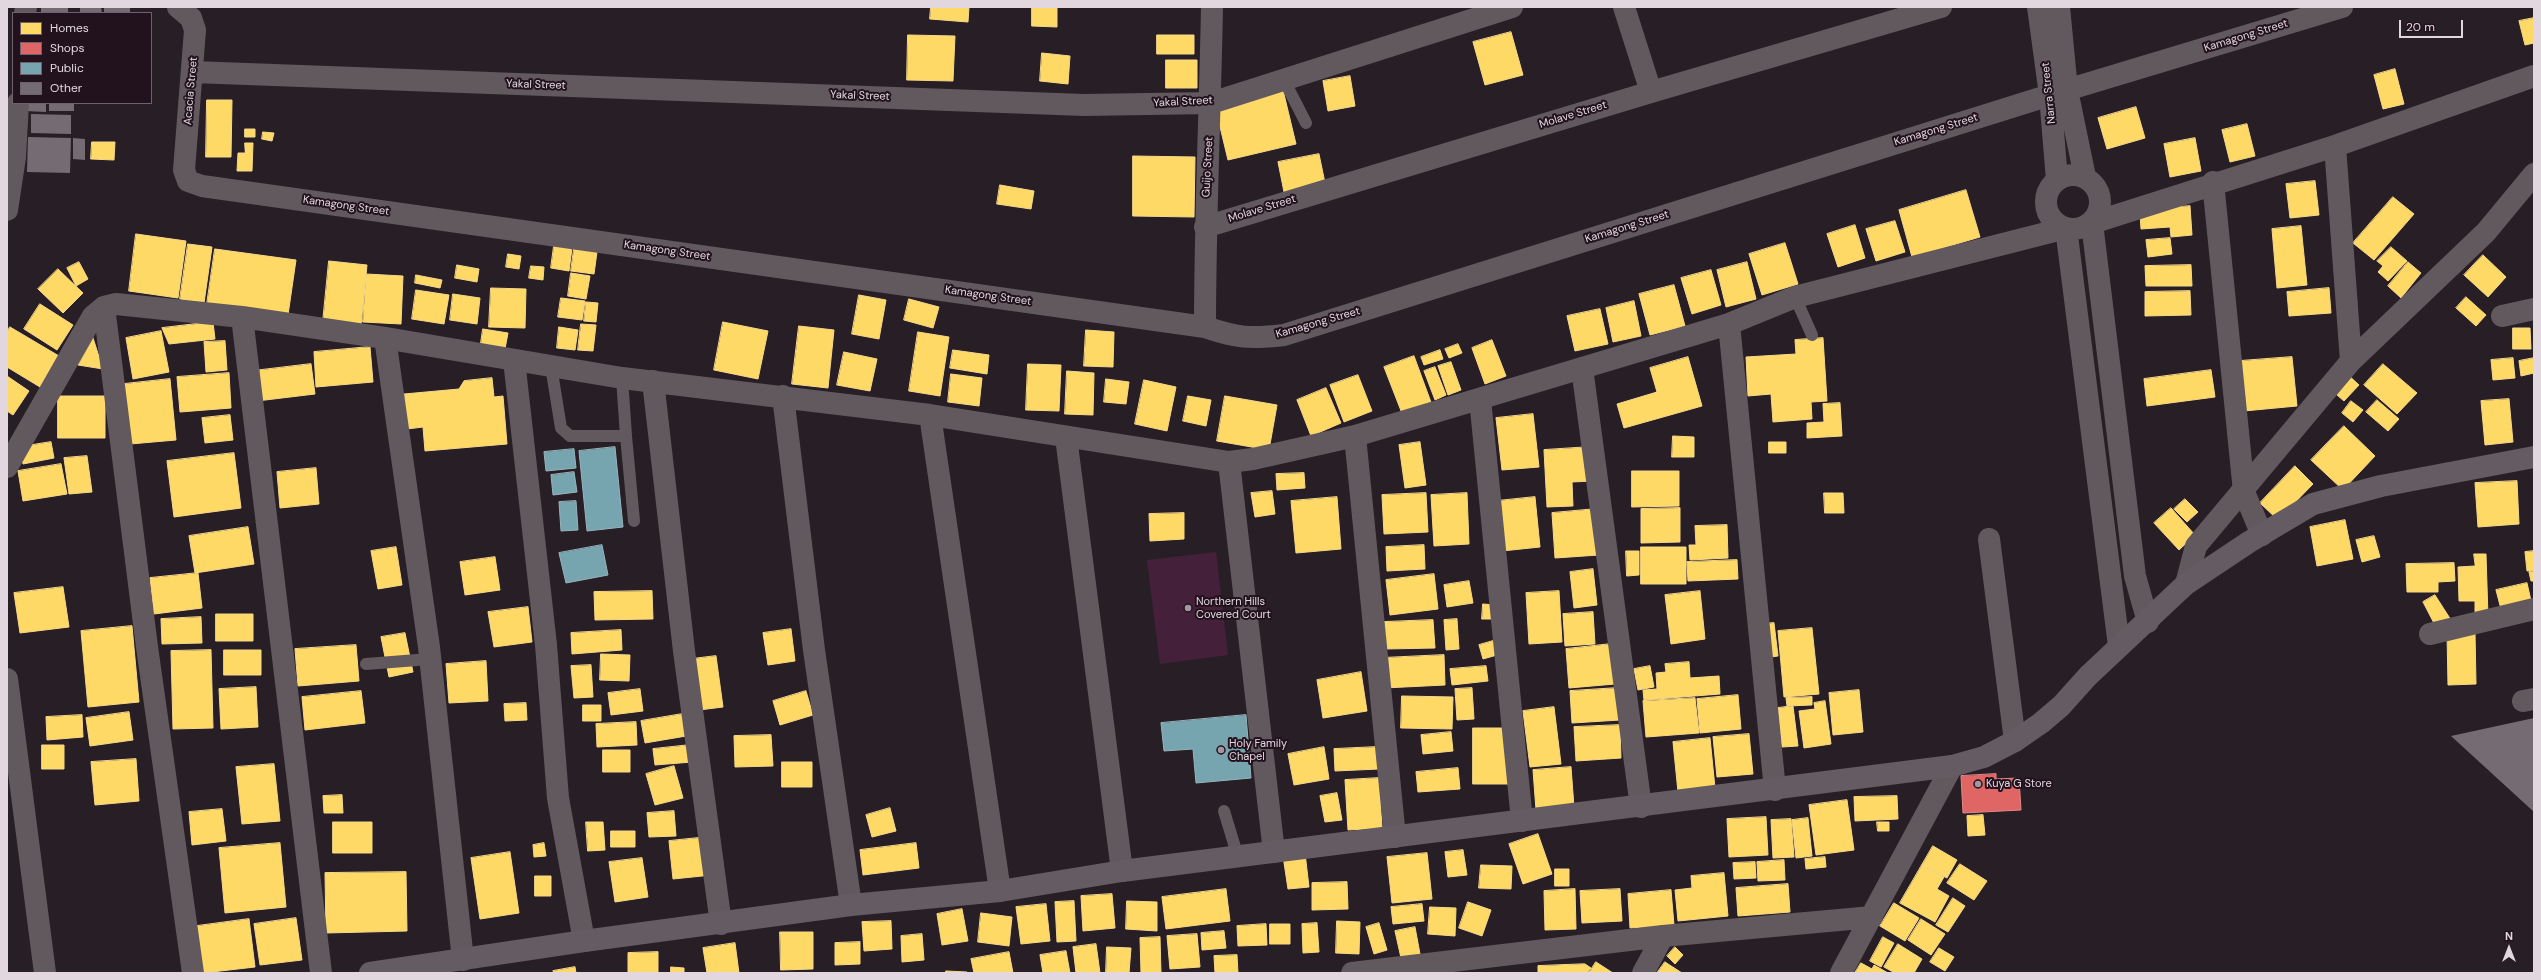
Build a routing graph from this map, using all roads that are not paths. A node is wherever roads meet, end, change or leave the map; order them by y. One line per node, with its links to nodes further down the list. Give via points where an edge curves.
1 (178, 7): 9 (street, Acacia Street, via 191,18 195,30)
2 (1212, 7): 14 (street, Guijo Street)
3 (1512, 7): 11 (street, Yakal Street)
4 (1624, 7): 12 (street)
5 (1941, 7): 12 (street, Molave Street)
6 (2038, 7): 13 (street, Narra Street)
7 (2059, 7): 13 (street, Narra Street)
8 (2342, 7): 13 (street, Kamagong Street)
9 (193, 72): 14 (street, Yakal Street, via 1084,105); 21 (street, Acacia Street, via 184,170)
10 (2534, 76): 17 (street)
11 (1284, 80): 14 (street, Yakal Street); 16 (lane)
12 (1651, 92): 25 (street, Molave Street)
13 (2059, 92): 19 (street, Narra Street); 20 (street, Narra Street); 33 (street, Kamagong Street, via 1284,335 1250,339)
14 (1211, 103): 25 (street, Guijo Street)
15 (14, 110): 23 (street, via 15,157)
16 (1306, 123)
17 (2335, 146): 22 (street); 37 (street)
18 (2534, 174): 37 (street, via 2486,232)
19 (2085, 177): 20 (street, via 2070,174); 24 (street, via 2092,182 2101,198 2099,211)
20 (2057, 180): 26 (street, via 2047,194 2047,211 2058,225)
21 (188, 181): 33 (street, Kamagong Street, via 202,186)
22 (2213, 182): 24 (street); 51 (street)
23 (7, 210)
24 (2092, 223): 26 (street, via 2075,229); 57 (street, via 2135,576)
25 (1205, 227): 33 (street, Guijo Street)
26 (2066, 228): 27 (street); 59 (street)
27 (1795, 297): 32 (street); 34 (lane)
28 (104, 307): 31 (street, via 132,304); 50 (street, via 93,316); 81 (street, via 146,647)
29 (2534, 309): 30 (street)
30 (2502, 316)
31 (242, 317): 35 (street); 82 (street)
32 (1729, 324): 39 (street); 65 (street)
33 (1205, 327)
34 (1812, 335)
35 (385, 338): 36 (street); 60 (street)
36 (514, 360): 38 (street); 78 (street, via 546,645 558,798)
37 (2351, 361): 51 (street)
38 (551, 366): 40 (street); 45 (lane, via 561,428 570,436)
39 (1582, 368): 43 (street); 66 (street)
40 (622, 378): 41 (street); 45 (lane)
41 (654, 381): 42 (street); 76 (street, via 684,652)
42 (783, 396): 44 (street); 74 (street, via 814,650)
43 (1480, 398): 46 (street); 68 (street)
44 (930, 415): 47 (street); 73 (street)
45 (626, 436): 52 (lane)
46 (1355, 436): 49 (street); 69 (street)
47 (1066, 437): 49 (street); 72 (street)
48 (2534, 456): 53 (street, via 2381,486 2313,504)
49 (1229, 462): 70 (street)
50 (7, 467)
51 (2244, 492): 53 (street); 55 (street, via 2196,546)
52 (634, 520)
53 (2262, 535): 55 (street)
54 (1988, 539): 63 (street)
55 (2186, 584): 57 (street)
56 (2534, 609): 58 (street)
57 (2148, 622): 59 (street)
58 (2430, 634)
59 (2119, 646): 63 (street, via 2061,706)
60 (430, 659): 61 (lane); 79 (street)
61 (366, 664)
62 (7, 679): 80 (street)
63 (2015, 741): 64 (street, via 1984,757)
64 (1952, 766): 65 (street); 75 (street)
65 (1775, 790): 66 (street)
66 (1641, 807): 68 (street)
67 (1224, 811): 71 (lane)
68 (1522, 821): 69 (street)
69 (1395, 837): 70 (street)
70 (1274, 852): 71 (street)
71 (1238, 857): 72 (street)
72 (1122, 871): 73 (street)
73 (1000, 891): 74 (street)
74 (851, 905): 76 (street)
75 (1872, 917): 77 (street); 86 (street)
76 (721, 924): 78 (street)
77 (1663, 936): 84 (street); 85 (street)
78 (584, 940): 79 (street)
79 (464, 960): 83 (street)
80 (45, 973)
81 (193, 973)
82 (321, 973)
83 (370, 973)
84 (1352, 973)
85 (1643, 973)
86 (1841, 973)

